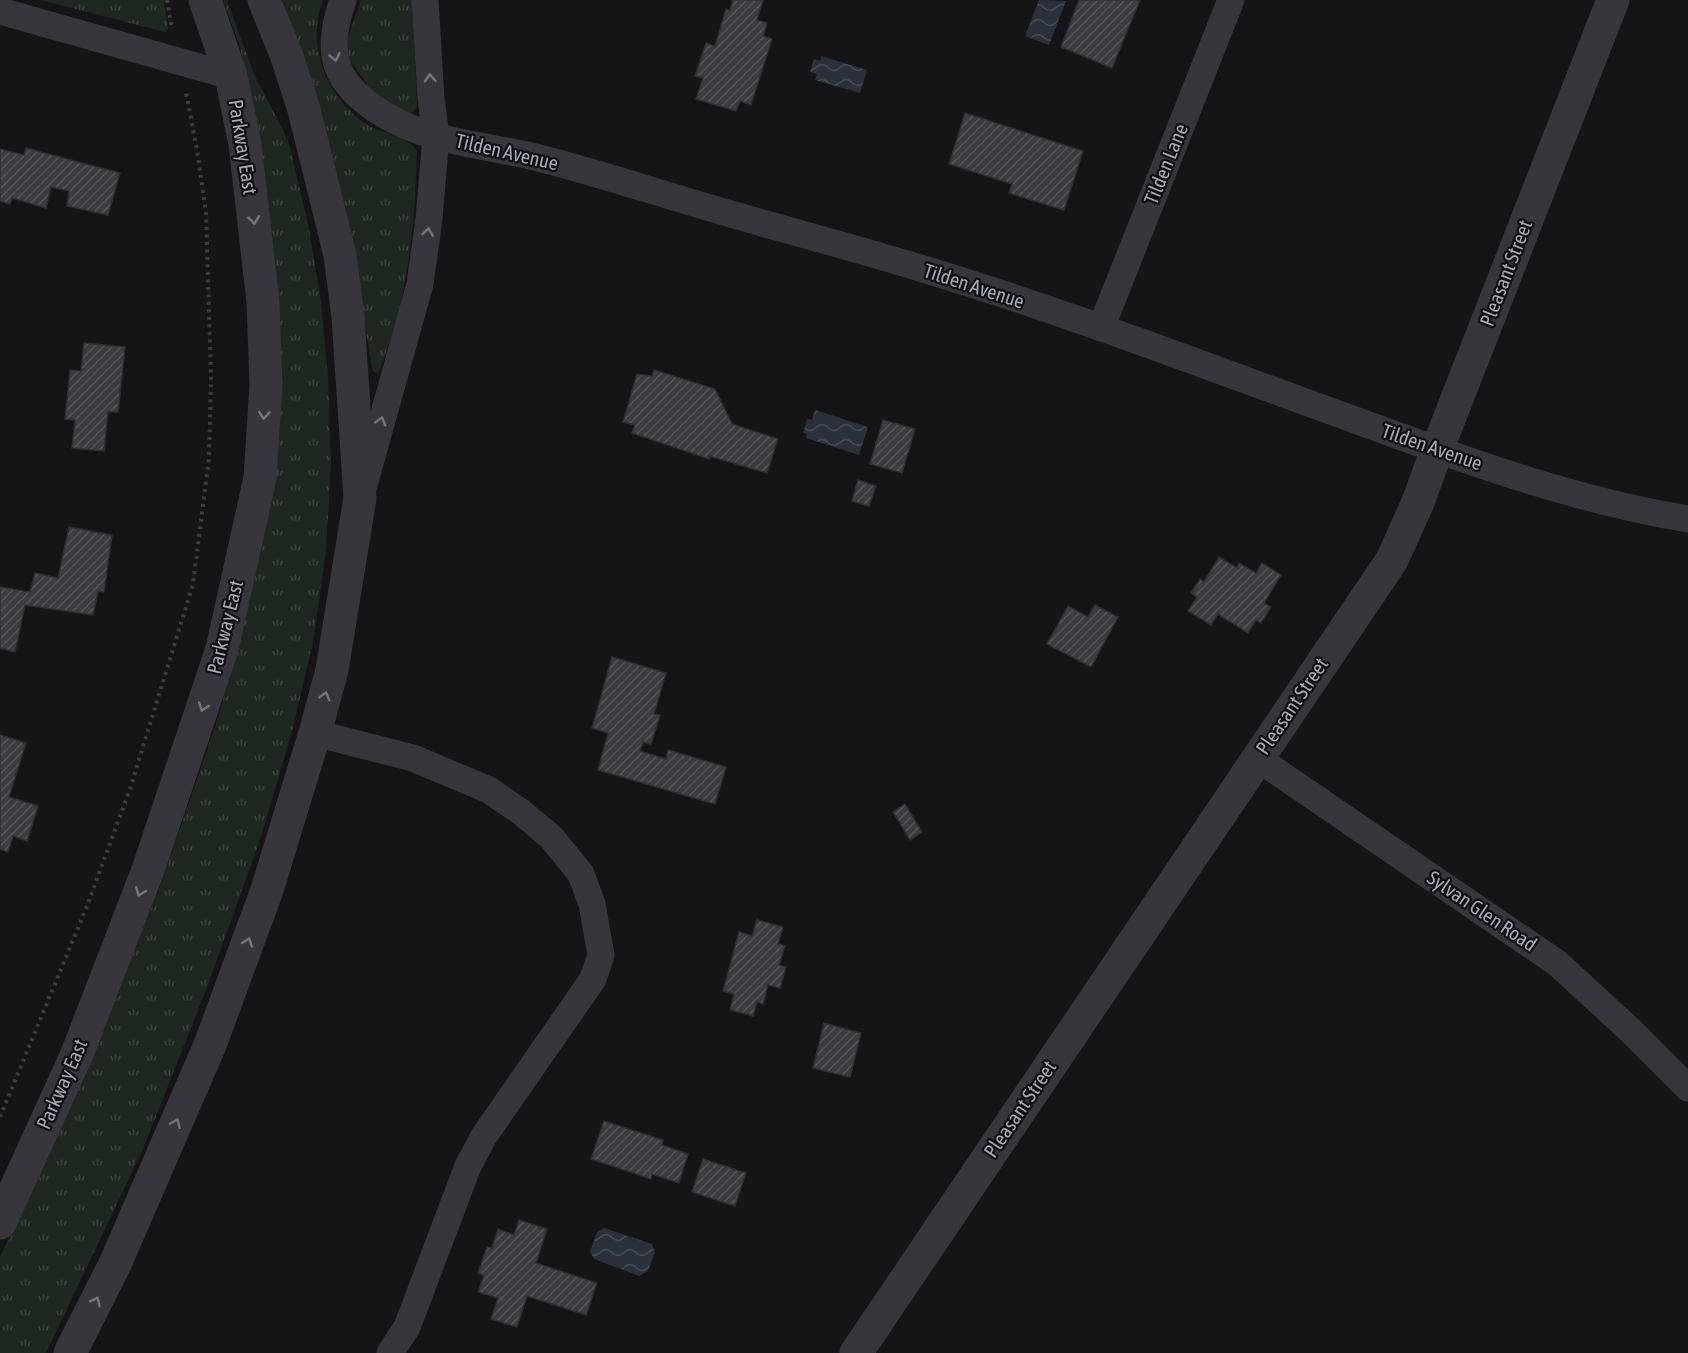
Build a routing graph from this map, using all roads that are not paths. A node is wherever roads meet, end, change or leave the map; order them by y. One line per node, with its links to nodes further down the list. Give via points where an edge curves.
1 (205, 0): 8 (street, Parkway East)
2 (264, 0): 12 (street, via 303,106 340,255)
3 (343, 0): 9 (street, Tilden Avenue, one-way to 9, via 333,43 335,61 343,77 352,90 385,116)
4 (425, 0): 9 (street, one-way to 4)
5 (1231, 0): 10 (street, Tilden Lane)
6 (1613, 0): 11 (street, Pleasant Street)
7 (0, 10): 8 (street)
8 (231, 76): 17 (street, Parkway East, one-way to 17, via 245,144 263,302 266,385 260,478 222,649 148,870 76,1054)
9 (436, 136): 10 (street, Tilden Avenue, via 535,157 920,268); 12 (street, one-way to 9, via 420,284)
10 (1101, 328): 11 (street, Tilden Avenue)
11 (1437, 450): 13 (street, Tilden Avenue, via 1557,490); 15 (street, Pleasant Street, via 1392,560)
12 (360, 498): 14 (street, one-way to 12, via 332,670)
13 (1688, 519)
14 (315, 733): 18 (street, one-way to 14, via 115,1264 210,1045 267,890); 19 (street, via 413,758 489,790 521,812 551,837 581,874 599,936 601,955 593,979 484,1136 468,1166 407,1327)
15 (1257, 758): 16 (street, Sylvan Glen Road, via 1557,963); 20 (street, Pleasant Street)
16 (1688, 1088)
17 (0, 1224)
18 (70, 1353)
19 (390, 1353)
20 (856, 1353)

